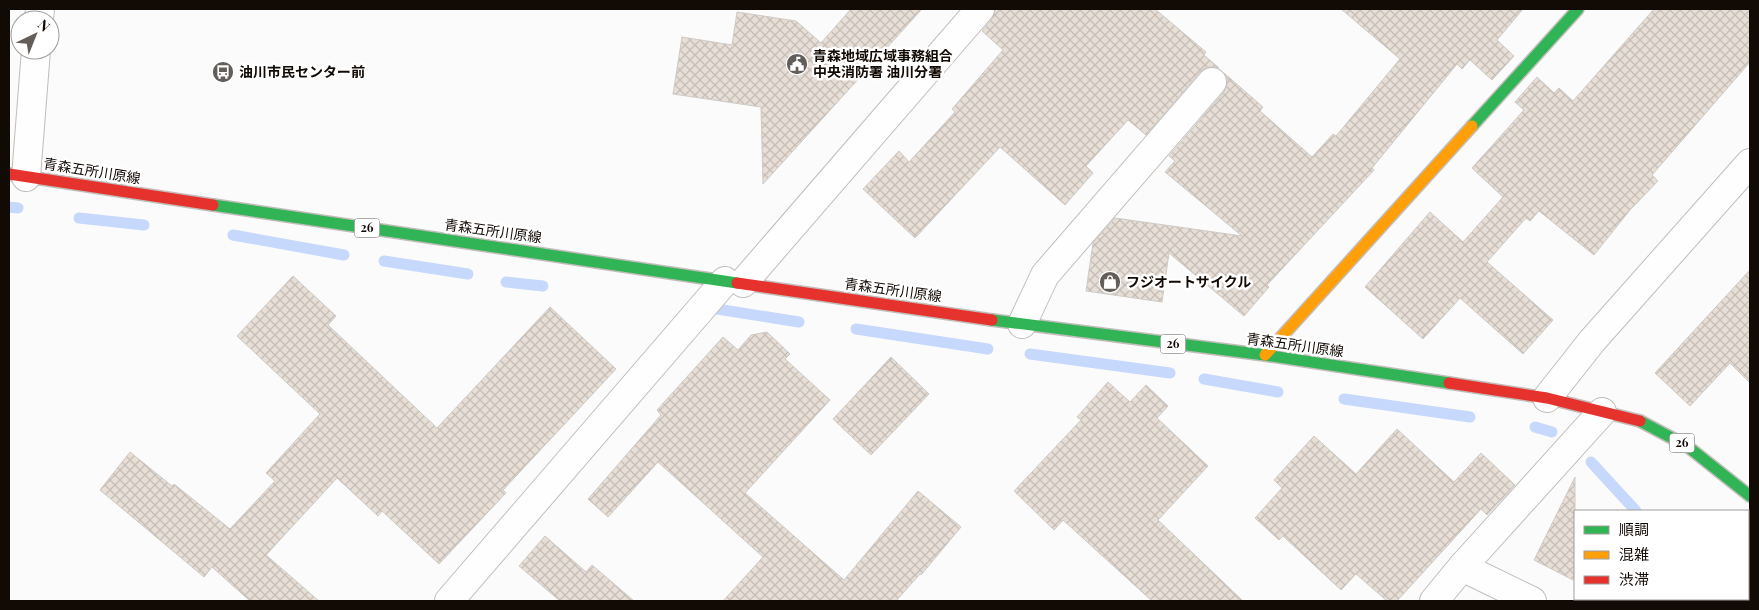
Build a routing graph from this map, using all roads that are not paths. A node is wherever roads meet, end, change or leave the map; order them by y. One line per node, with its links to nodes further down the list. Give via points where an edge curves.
1 (980, 9): 7 (street)
2 (1578, 9): 9 (main road)
3 (34, 60): 6 (street)
4 (1212, 82): 8 (street, via 1045,275)
5 (1750, 162): 10 (street, via 1592,341)
6 (17, 175): 7 (main road, 青森五所川原線 / 26)
7 (734, 282): 8 (main road, 青森五所川原線 / 26); 14 (street)
8 (1022, 324): 9 (main road, 青森五所川原線 / 26)
9 (1265, 355): 10 (main road, 青森五所川原線 / 26)
10 (1547, 398): 11 (main road, 青森五所川原線 / 26)
11 (1602, 412): 12 (main road, 青森五所川原線 / 26, via 1639,420 1687,446); 13 (street)
12 (1750, 496)
13 (1462, 567): 15 (street); 16 (street)
14 (449, 601)
15 (1434, 601)
16 (1532, 601)

